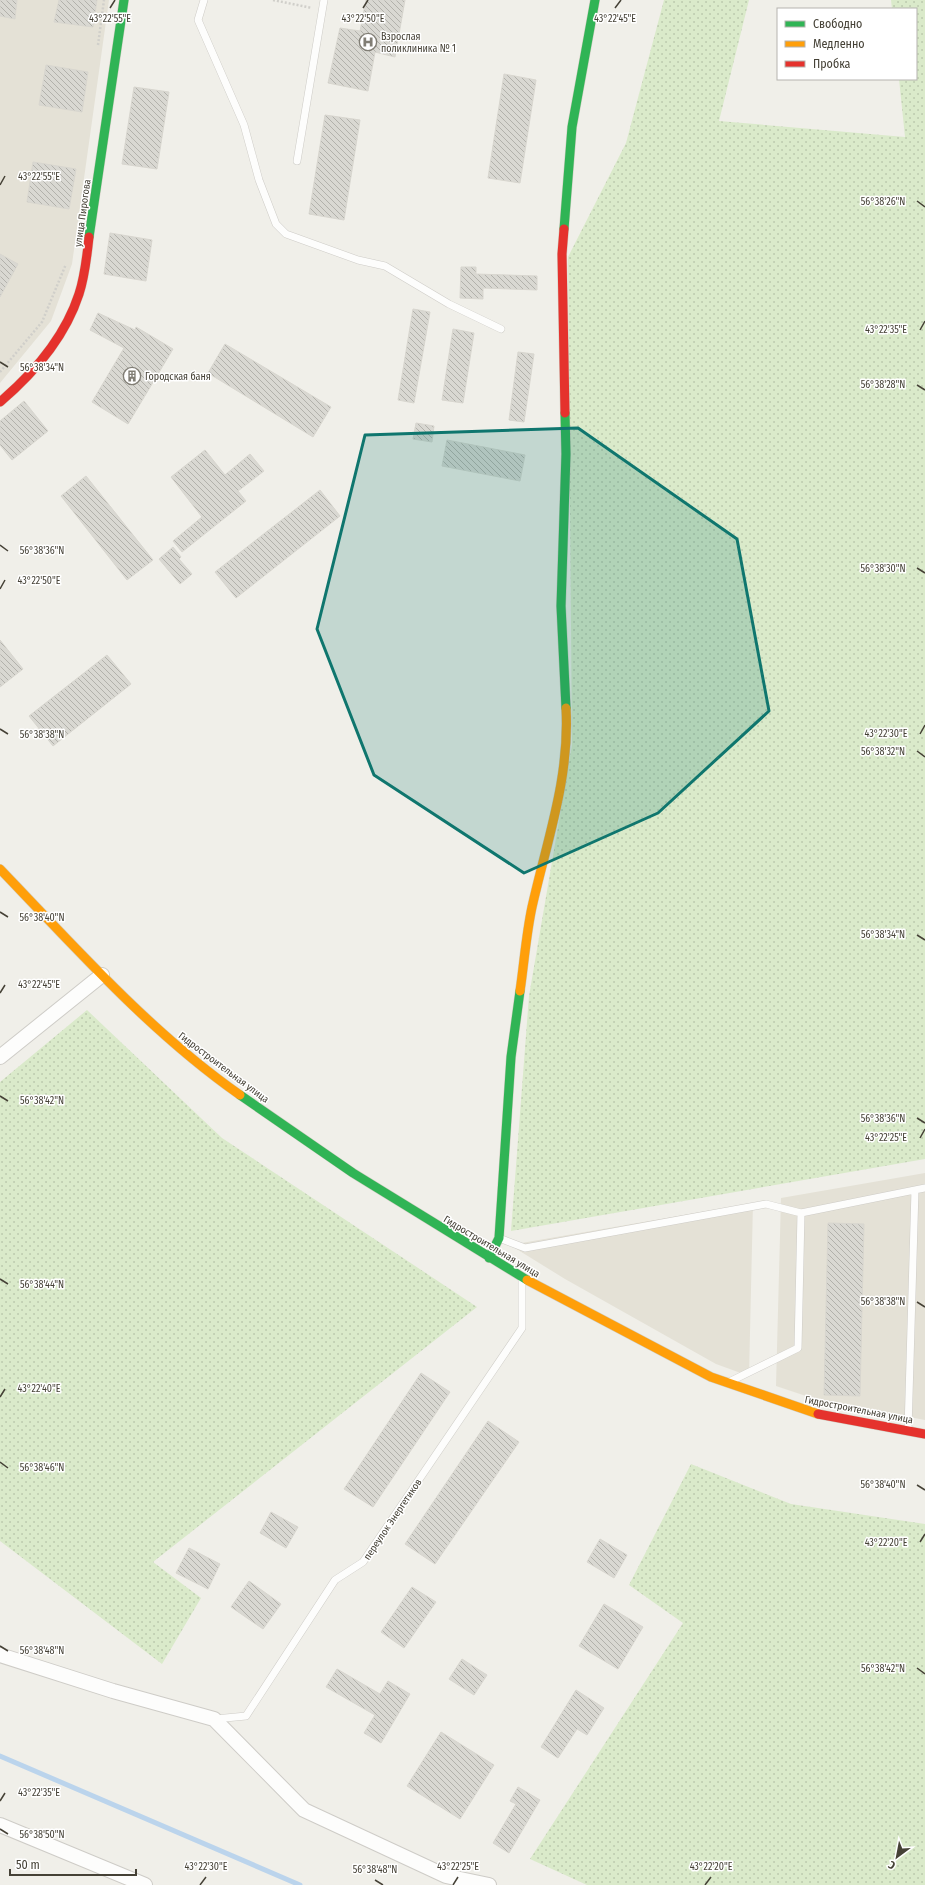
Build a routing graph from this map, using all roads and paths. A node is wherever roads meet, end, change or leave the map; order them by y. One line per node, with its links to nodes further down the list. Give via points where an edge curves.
1 (124, 0): 11 (street, улица Пирогова, via 85,267 77,301 63,328 38,364)
2 (204, 0): 9 (lane, via 198,20 244,125 259,180 276,224 286,234 358,260 385,266 449,304)
3 (273, 0): 6 (path)
4 (324, 0): 6 (lane)
5 (595, 0): 18 (street, via 572,127 562,254 566,454 561,606 566,723 562,787 532,908 511,1057)
6 (322, 10): 7 (lane)
7 (297, 160)
8 (67, 262): 10 (path, via 42,322)
9 (501, 329)
10 (0, 372)
11 (0, 402)
12 (0, 869): 13 (street, Гидростроительная улица)
13 (102, 976): 14 (street); 19 (street, Гидростроительная улица, via 160,1032 222,1082 353,1173)
14 (0, 1057)
15 (925, 1188): 16 (lane)
16 (915, 1190): 17 (lane); 22 (lane)
17 (800, 1213): 18 (lane, via 766,1204 525,1248); 21 (lane, via 798,1348)
18 (499, 1238): 19 (street)
19 (489, 1258): 20 (street, Гидростроительная улица)
20 (522, 1278): 21 (street, Гидростроительная улица); 25 (lane, переулок Энергетиков, via 522,1328 363,1562 335,1580 246,1716)
21 (727, 1382): 22 (street, Гидростроительная улица, via 811,1413)
22 (908, 1431): 23 (street, Гидростроительная улица)
23 (925, 1434)
24 (0, 1656): 25 (street)
25 (214, 1719): 28 (street, via 304,1810 446,1876)
26 (0, 1825): 27 (street)
27 (145, 1885)
28 (489, 1885)

